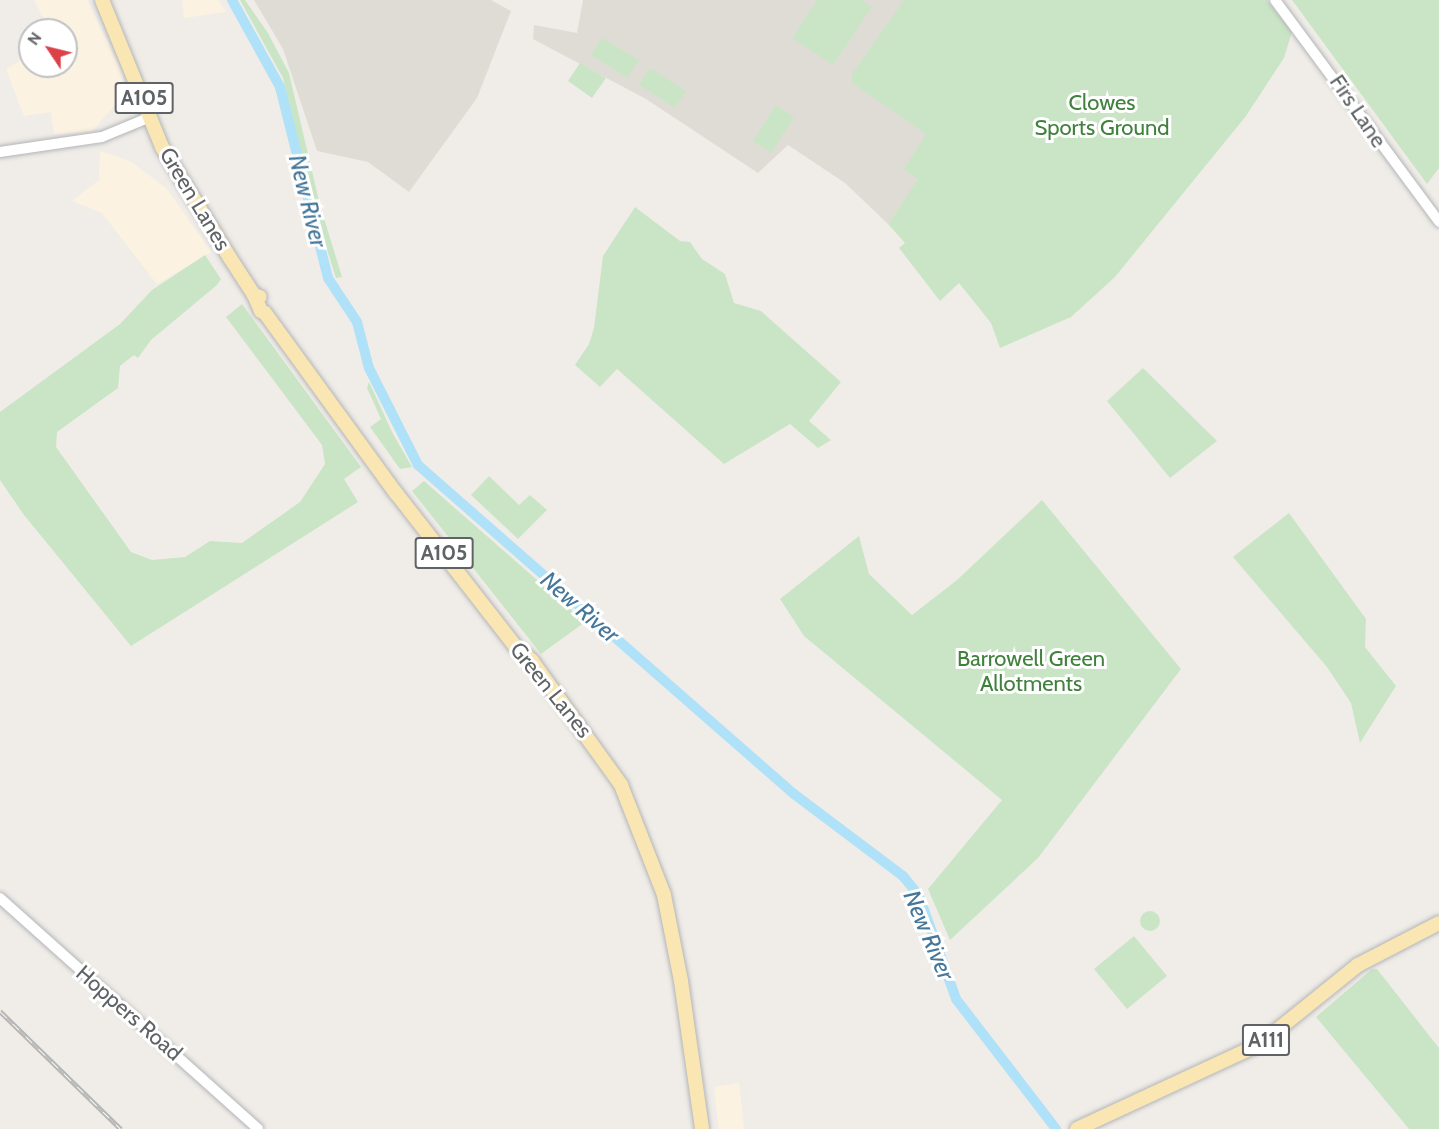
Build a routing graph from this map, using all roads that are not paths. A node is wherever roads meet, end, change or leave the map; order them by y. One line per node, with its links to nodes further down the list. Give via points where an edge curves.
1 (102, 0): 3 (main road, Green Lanes / A105)
2 (1275, 0): 5 (street, Firs Lane)
3 (150, 117): 4 (street, via 102,137); 9 (main road, Green Lanes / A105, via 168,157 254,295 267,307 266,313 396,492 515,646 532,661 621,785 664,895)
4 (0, 152)
5 (1439, 222)
6 (0, 898): 8 (street, Hoppers Road)
7 (1439, 923): 10 (main road, A111, via 1358,965 1260,1044)
8 (258, 1129)
9 (702, 1129)
10 (1077, 1129)

